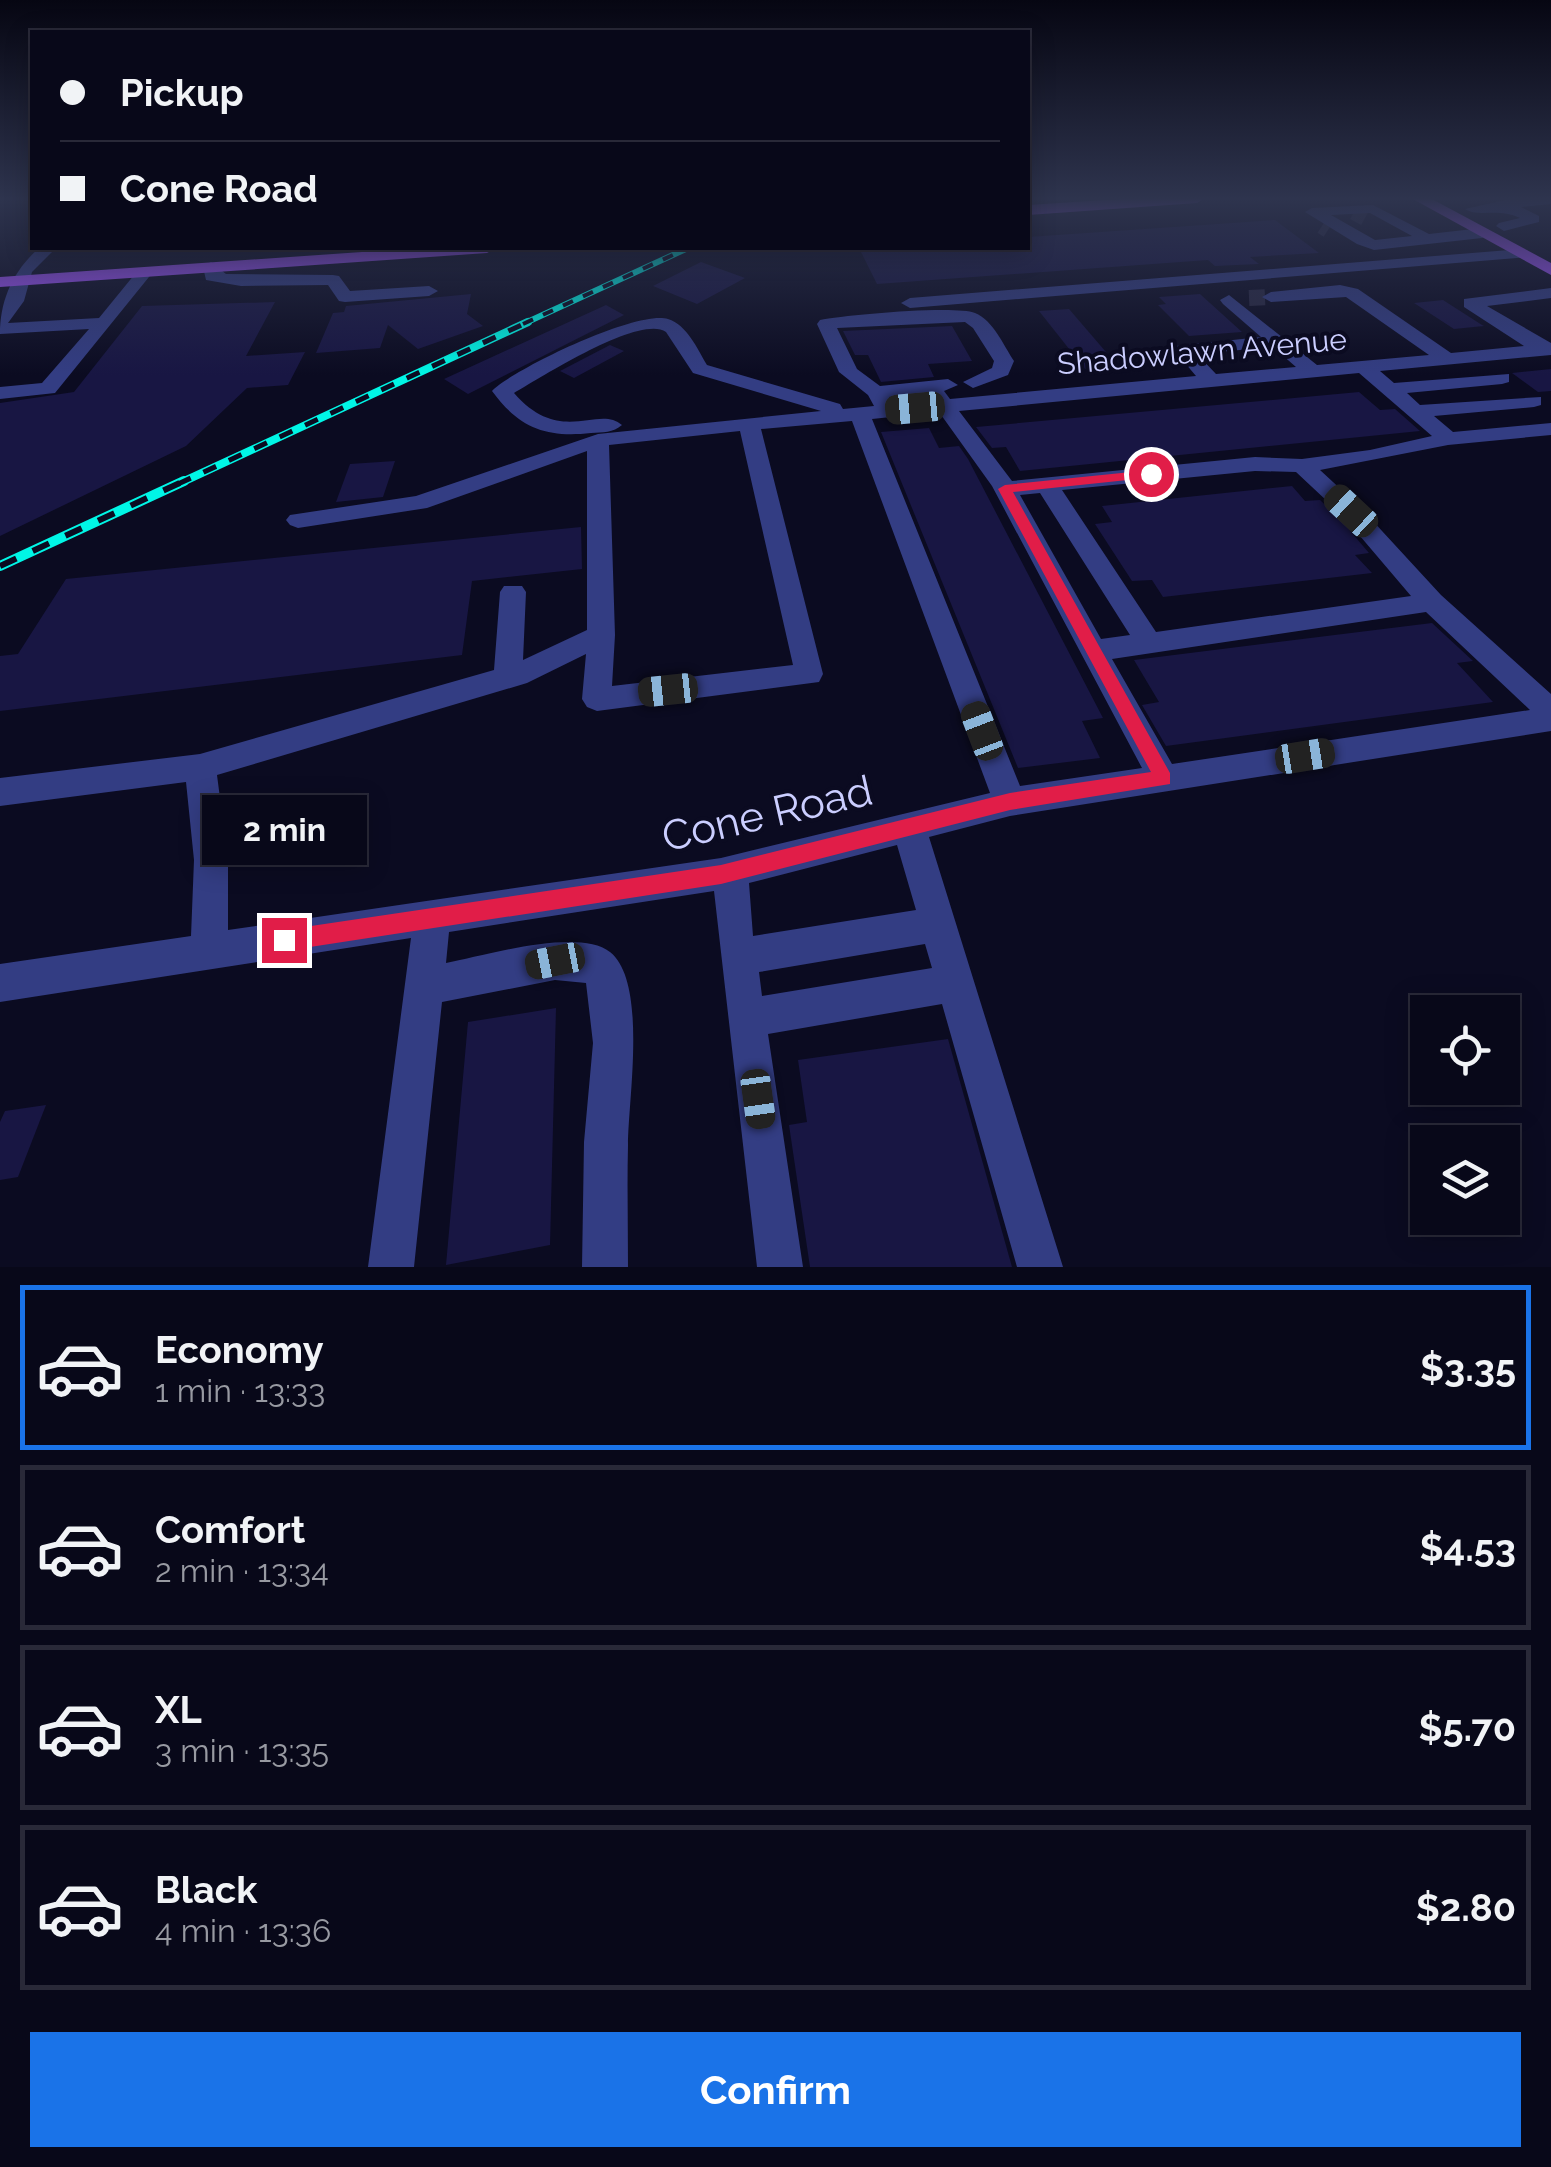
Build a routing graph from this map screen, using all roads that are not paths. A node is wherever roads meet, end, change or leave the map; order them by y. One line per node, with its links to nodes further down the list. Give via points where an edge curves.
1 (40, 257): 8 (street)
2 (272, 257): 8 (main road)
3 (362, 257): 5 (main road)
4 (1382, 257): 15 (street)
5 (211, 268): 7 (main road); 10 (street, via 212,276 230,281 226,296 293,291 319,278 333,280 345,297)
6 (0, 271): 8 (main road)
7 (145, 272): 8 (main road); 14 (street)
8 (24, 275): 9 (main road); 16 (street)
9 (0, 282)
10 (429, 292)
11 (1551, 294): 19 (street, via 1470,303)
12 (1271, 296): 21 (street, via 1352,293)
13 (1249, 298): 18 (street, via 1229,300)
14 (121, 302): 16 (street); 17 (street)
15 (910, 303)
16 (3, 321): 17 (street)
17 (104, 323): 29 (street, via 48,390)
18 (1275, 341): 23 (street); 26 (street, via 1184,350)
19 (1547, 349): 20 (street, Shadowlawn Avenue)
20 (1472, 356): 21 (street, Shadowlawn Avenue); 24 (street)
21 (1448, 359): 22 (street, Shadowlawn Avenue)
22 (1364, 367): 23 (street, Shadowlawn Avenue); 28 (street)
23 (1314, 372): 26 (street, Shadowlawn Avenue)
24 (1502, 378): 28 (street); 34 (street)
25 (973, 382): 27 (street); 30 (street); 31 (street, via 1000,371 1004,361 970,317 826,324)
26 (1210, 382): 30 (street, Shadowlawn Avenue)
27 (931, 387): 31 (street); 33 (street)
28 (1391, 389): 35 (street)
29 (0, 393)
30 (986, 402): 33 (street, Shadowlawn Avenue)
31 (874, 405): 32 (street); 33 (street, Shadowlawn Avenue); 36 (street); 54 (street)
32 (821, 406): 32 (street, via 700,369 674,327 660,321 634,324 502,391 537,426)
33 (944, 406): 42 (street)
34 (1543, 407): 35 (street)
35 (1418, 411): 39 (street)
36 (749, 424): 38 (street); 46 (street, via 809,674 597,699)
37 (1551, 429): 39 (street)
38 (610, 438): 43 (street, via 419,503); 46 (street)
39 (1448, 439): 40 (street)
40 (1302, 466): 41 (street, via 1255,464); 45 (street)
41 (1047, 484): 42 (street); 47 (street)
42 (1005, 489): 48 (street)
43 (298, 520)
44 (512, 592): 49 (street)
45 (1432, 602): 47 (street); 50 (street)
46 (601, 634): 49 (street)
47 (1148, 642): 48 (street)
48 (1093, 651): 52 (street)
49 (508, 677): 51 (street)
50 (1551, 716): 52 (street, Cone Road)
51 (200, 767): 53 (street); 59 (street, via 211,860)
52 (1164, 778): 54 (street, Cone Road)
53 (0, 792)
54 (1010, 802): 55 (street, Cone Road)
55 (908, 828): 56 (street, Cone Road); 58 (street)
56 (731, 872): 57 (street, Cone Road); 60 (street)
57 (432, 918): 59 (street, Cone Road); 63 (street)
58 (938, 924): 60 (street); 61 (street)
59 (209, 952): 62 (street, Cone Road)
60 (738, 957): 64 (street)
61 (956, 982): 64 (street); 68 (street)
62 (0, 983)
63 (424, 986): 65 (street); 66 (street, via 555,961 596,965 608,980 613,1043)
64 (746, 1018): 67 (street)
65 (392, 1267)
66 (605, 1267)
67 (780, 1267)
68 (1040, 1267)

